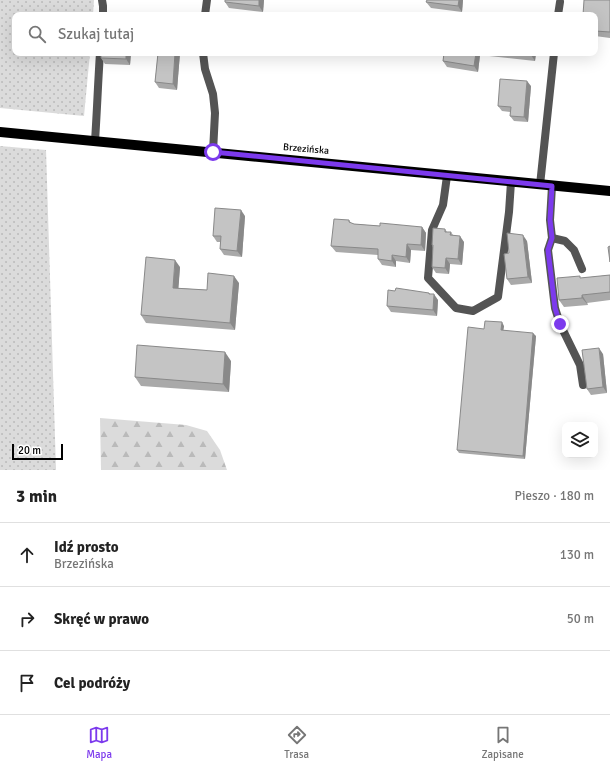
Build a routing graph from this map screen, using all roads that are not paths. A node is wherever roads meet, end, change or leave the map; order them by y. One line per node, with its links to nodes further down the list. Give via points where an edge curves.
1 (102, 0): 4 (lane)
2 (207, 0): 5 (lane)
3 (560, 2): 6 (lane)
4 (103, 12)
5 (205, 12)
6 (558, 12)
7 (100, 56): 11 (lane)
8 (203, 56): 12 (lane, via 215,113)
9 (554, 56): 15 (lane)
10 (0, 132): 11 (main road, Brzezińska)
11 (95, 141): 12 (main road, Brzezińska)
12 (213, 152): 13 (main road, Brzezińska)
13 (447, 176): 14 (main road, Brzezińska); 14 (lane, via 443,205 432,230 428,278 456,308 473,311 498,297)
14 (511, 182): 15 (main road, Brzezińska)
15 (540, 185): 16 (main road, Brzezińska)
16 (552, 186): 17 (main road, Brzezińska); 18 (lane)
17 (610, 191)
18 (552, 238): 19 (lane, via 570,245); 20 (lane, via 548,250 555,308 580,365)
19 (582, 269)
20 (583, 385)

